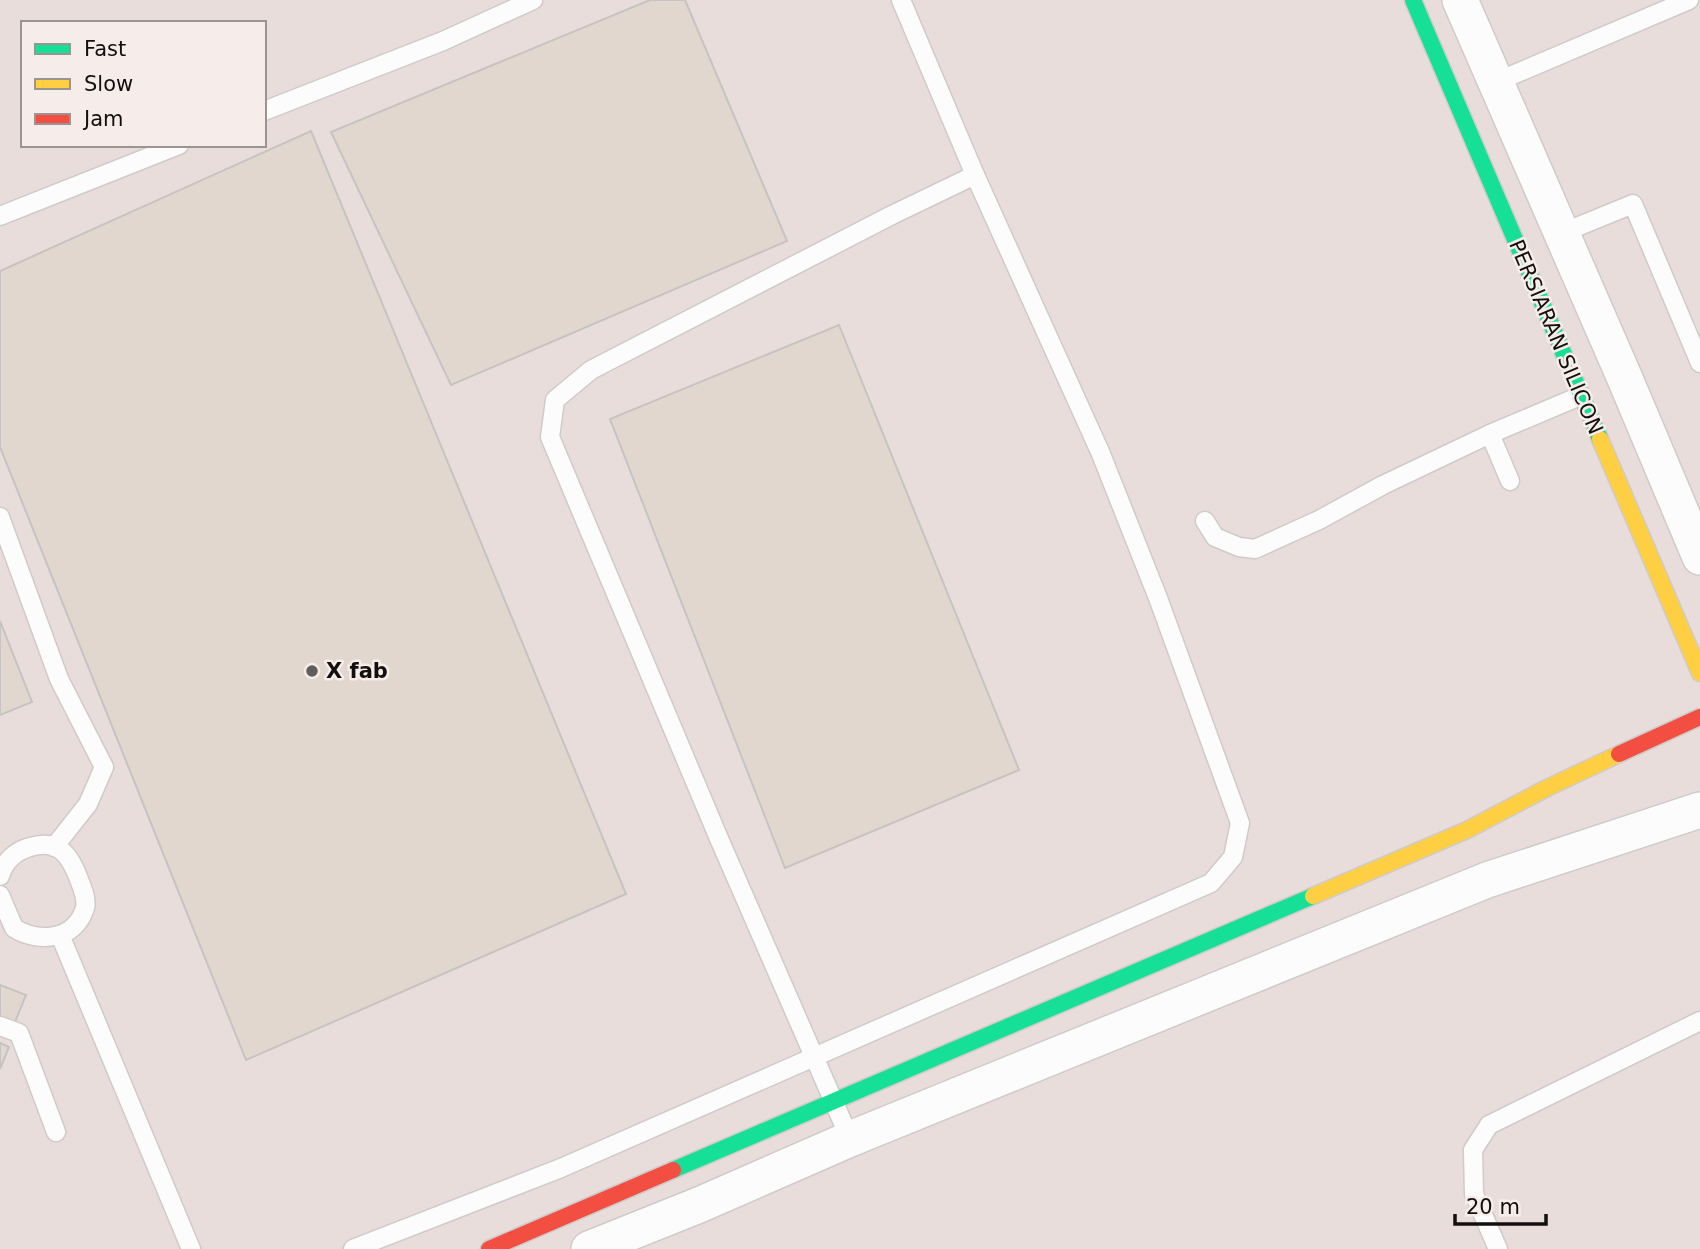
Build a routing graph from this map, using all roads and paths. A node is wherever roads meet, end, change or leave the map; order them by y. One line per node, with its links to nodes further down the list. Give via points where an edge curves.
1 (533, 0): 7 (lane, via 443,41)
2 (901, 0): 9 (lane)
3 (1413, 0): 13 (street, PERSIARAN SILICON)
4 (1460, 0): 6 (street)
5 (1685, 1): 6 (lane)
6 (1496, 82): 11 (street)
7 (266, 110)
8 (174, 147): 10 (lane)
9 (975, 175): 28 (lane, via 591,370 555,400 550,437); 28 (lane, via 1101,454 1240,823 1233,857 1211,883)
10 (0, 216)
11 (1562, 233): 12 (lane, via 1633,204); 18 (street)
12 (1700, 363)
13 (1580, 396): 14 (lane); 19 (street, PERSIARAN SILICON)
14 (1490, 434): 15 (lane); 17 (lane, via 1255,549 1215,537)
15 (1510, 481)
16 (0, 517): 22 (lane, via 59,679 104,766 88,804)
17 (1205, 521)
18 (1700, 557)
19 (1700, 673)
20 (1700, 717): 29 (street, via 1467,830)
21 (1700, 810): 31 (street, via 1487,880)
22 (54, 847): 23 (lane, via 41,845 18,852); 25 (lane, via 65,852 74,865 86,899 79,919)
23 (0, 873)
24 (0, 895): 25 (lane, via 14,928 36,938)
25 (60, 935): 32 (lane)
26 (1700, 1021): 36 (lane, via 1489,1125 1473,1150 1474,1194)
27 (0, 1026): 30 (lane, via 19,1033)
28 (814, 1059): 29 (lane); 33 (lane, via 561,1168)
29 (833, 1102): 31 (lane); 34 (street)
30 (56, 1132)
31 (850, 1139): 35 (street)
32 (191, 1249)
33 (353, 1249)
34 (489, 1249)
35 (589, 1249)
36 (1498, 1249)

